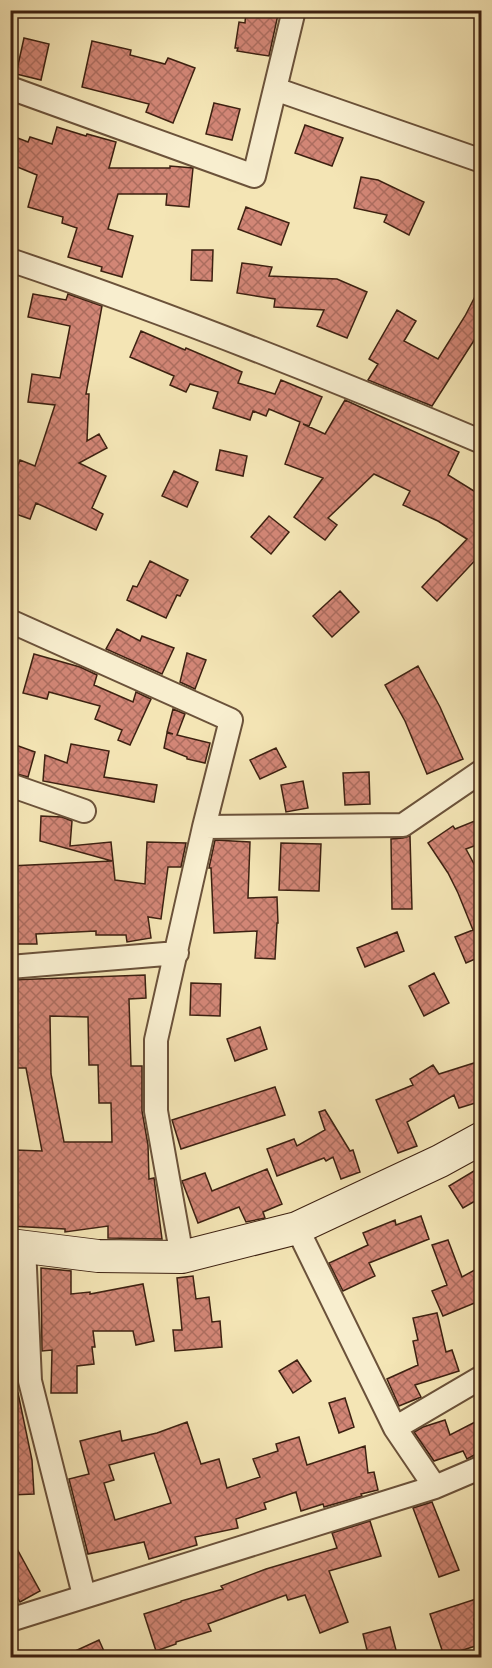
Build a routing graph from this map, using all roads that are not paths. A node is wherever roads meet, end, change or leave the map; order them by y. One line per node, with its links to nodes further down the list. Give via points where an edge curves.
1 (294, 10): 3 (street)
2 (10, 88): 3 (street, via 254,176)
3 (275, 89): 4 (street)
4 (482, 161)
5 (10, 260): 6 (street, via 108,293 353,387)
6 (482, 442)
7 (10, 621): 11 (street, via 231,720)
8 (482, 771): 11 (street, via 404,825)
9 (10, 785): 10 (street)
10 (84, 811)
11 (204, 827): 12 (street)
12 (177, 953): 13 (street); 17 (street, via 156,1040 156,1111)
13 (10, 967)
14 (482, 1138): 15 (street)
15 (297, 1228): 17 (street); 19 (street)
16 (17, 1246): 17 (street, via 98,1257); 22 (street, via 30,1381)
17 (182, 1257)
18 (482, 1377): 19 (street)
19 (395, 1428): 21 (street)
20 (482, 1467): 21 (street)
21 (435, 1487): 22 (street)
22 (84, 1595): 23 (street)
23 (10, 1620)

